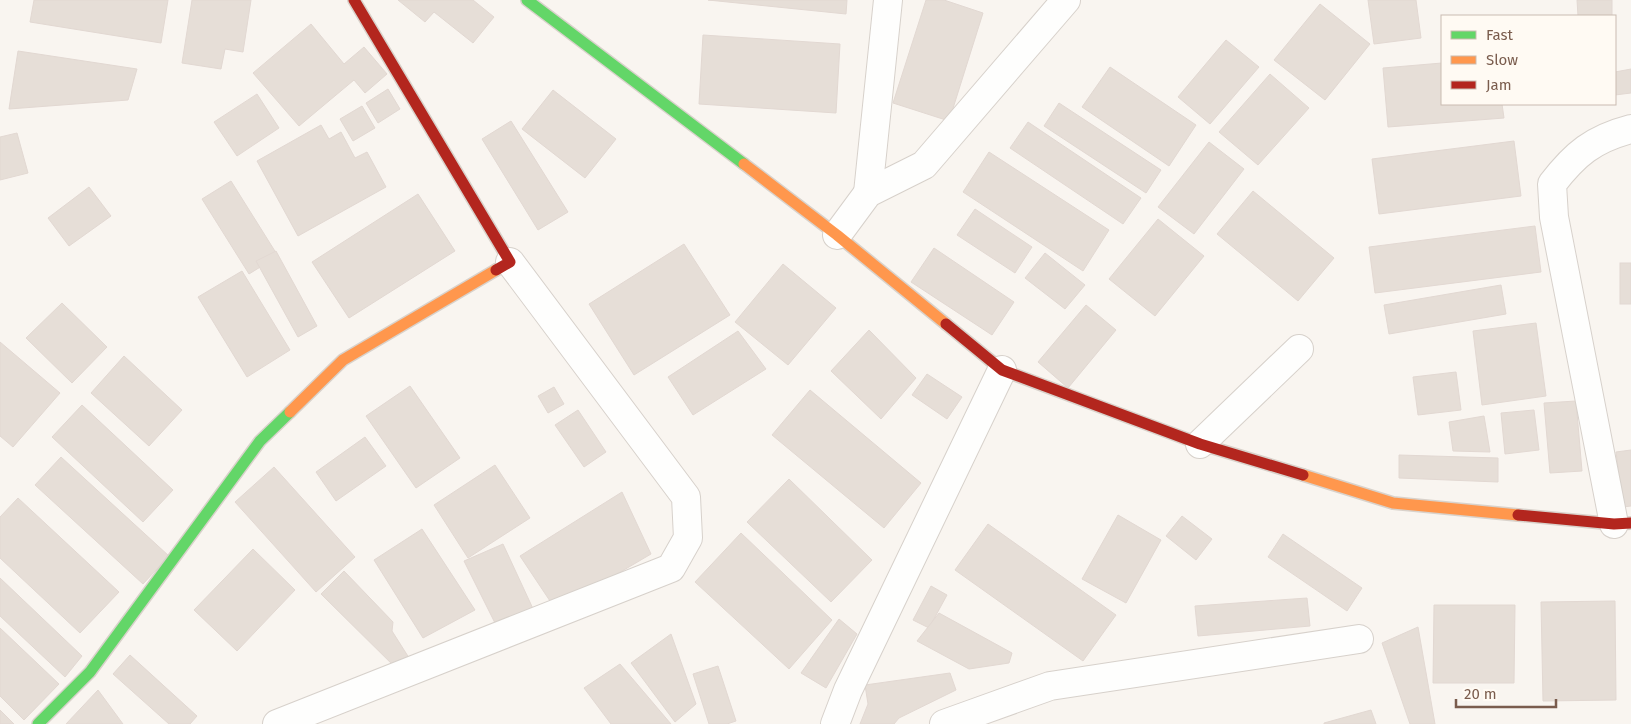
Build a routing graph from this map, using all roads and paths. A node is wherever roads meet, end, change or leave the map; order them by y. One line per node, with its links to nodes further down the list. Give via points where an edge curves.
1 (354, 0): 8 (street)
2 (527, 0): 7 (street)
3 (888, 0): 6 (street)
4 (1066, 0): 6 (street, via 924,165)
5 (1631, 129): 12 (street, via 1588,146 1569,162 1552,184 1554,217)
6 (868, 192): 7 (street)
7 (837, 235): 10 (street)
8 (510, 262): 14 (street, via 343,360 260,441 90,672); 15 (street, via 686,497 688,538 671,568)
9 (1299, 350): 11 (street)
10 (1002, 370): 11 (street); 16 (street)
11 (1200, 444): 12 (street, via 1393,503)
12 (1622, 524)
13 (1359, 639): 17 (street, via 1050,686)
14 (38, 724)
15 (277, 724)
16 (834, 724)
17 (944, 724)

